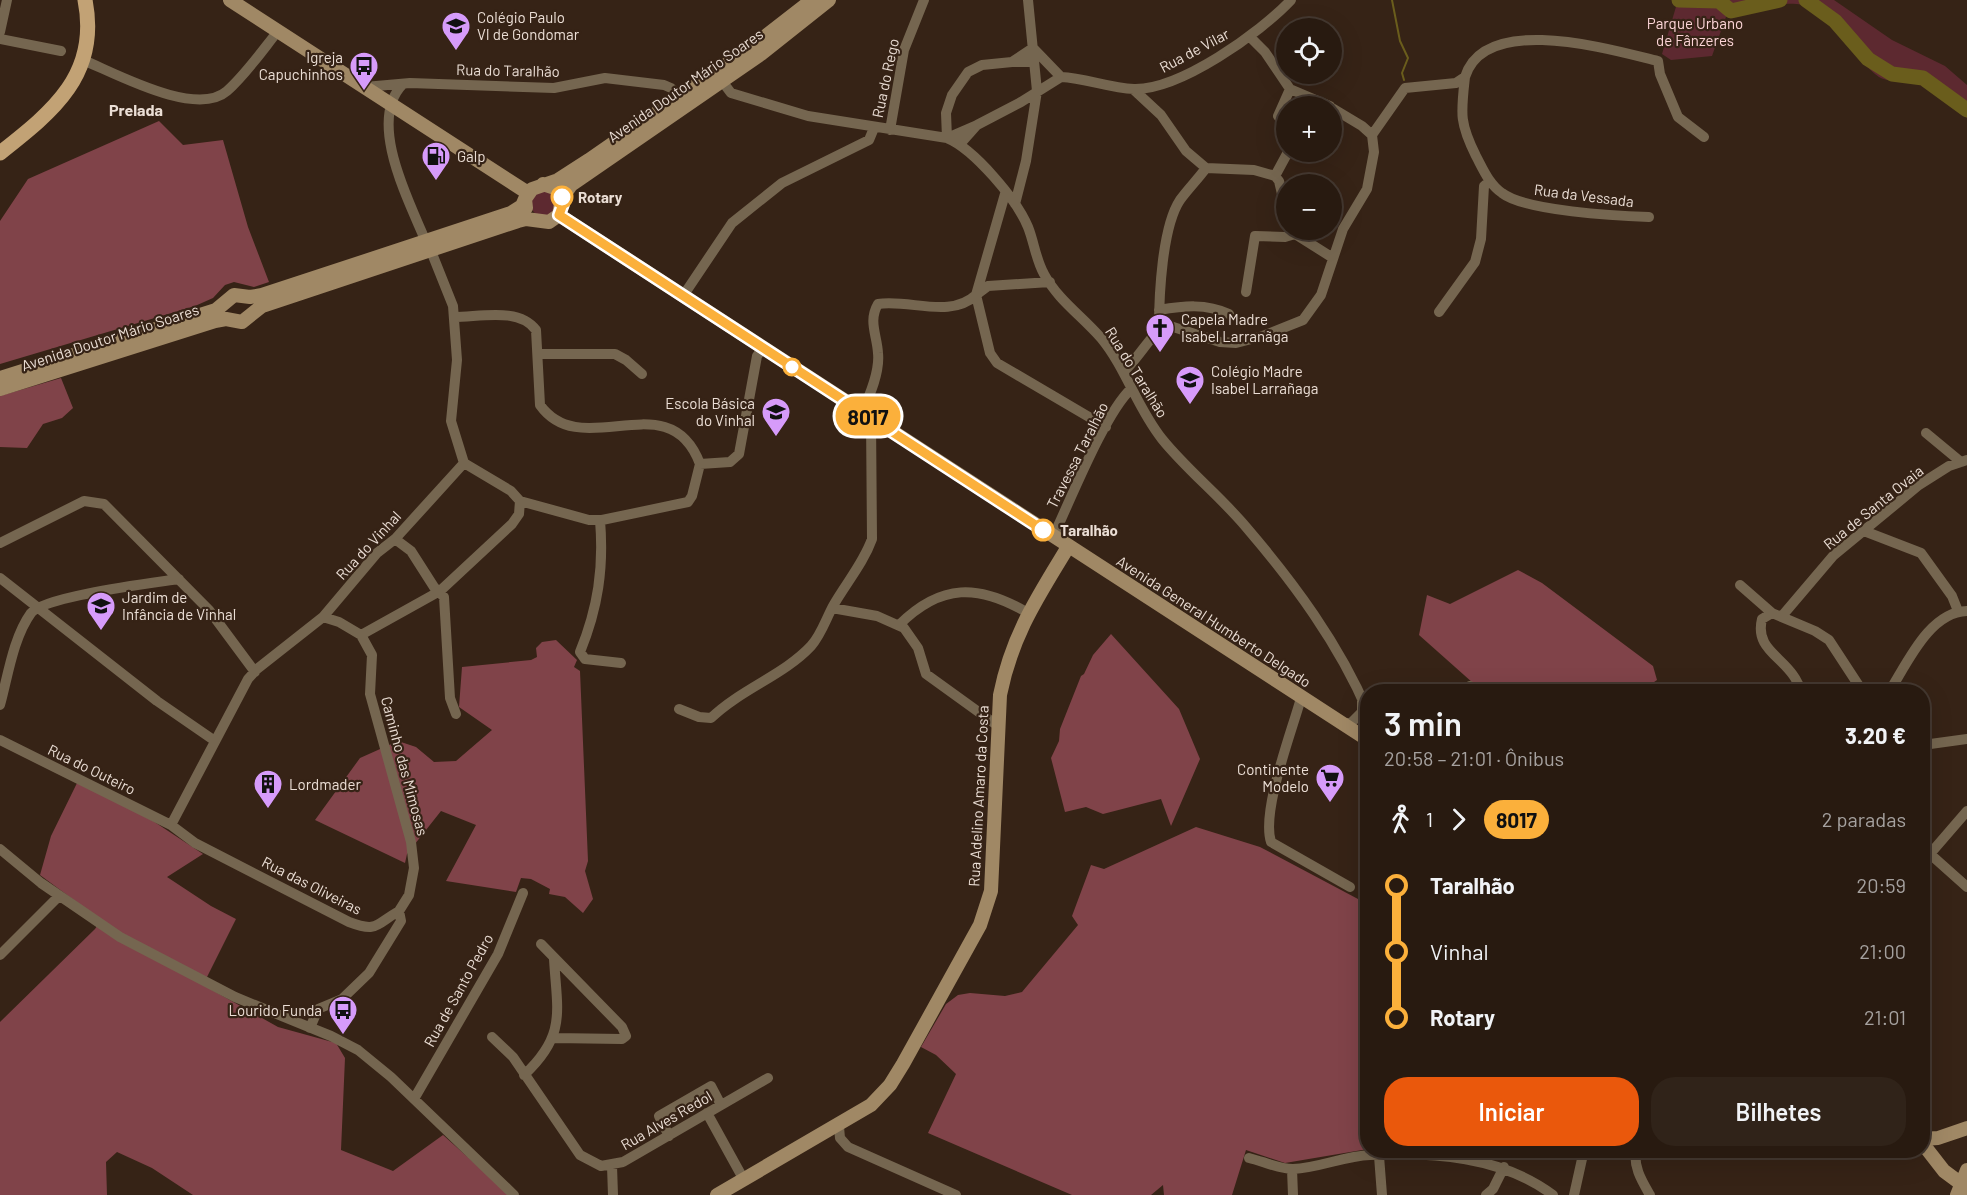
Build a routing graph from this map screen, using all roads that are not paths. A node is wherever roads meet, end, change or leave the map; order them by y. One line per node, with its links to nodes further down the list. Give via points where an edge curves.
1 (7, 0): 10 (street)
2 (84, 0): 15 (main road, via 88,26)
3 (230, 0): 9 (street)
4 (812, 0): 28 (street, Avenida Doutor Mário Soares)
5 (829, 0): 20 (street, Avenida Doutor Mário Soares)
6 (924, 0): 33 (street, Rua do Rego, via 904,50)
7 (1028, 0): 13 (street)
8 (1291, 0): 11 (street, Rua de Vilar)
9 (278, 31): 15 (street, via 227,91 209,99 174,96); 22 (street)
10 (0, 32)
11 (1250, 37): 23 (street, Rua de Vilar, via 1177,79); 24 (street)
12 (0, 39): 14 (street)
13 (1033, 48): 16 (street); 17 (street); 18 (street)
14 (61, 51)
15 (83, 60): 38 (main road, via 56,107)
16 (1012, 62): 17 (street); 36 (street, via 982,65 968,72 952,95 946,113)
17 (1034, 62): 25 (street)
18 (1061, 77): 23 (street, Rua de Vilar); 25 (street)
19 (1466, 77): 34 (street, via 1456,83 1405,88); 35 (street, via 1473,60 1492,48 1551,39 1647,58 1658,61 1678,117); 42 (street, Rua da Vessada, via 1462,128)
20 (722, 81): 32 (street, Rua do Taralhão, via 737,95 808,116); 46 (street, Avenida Doutor Mário Soares, via 571,185)
21 (403, 84): 22 (street, Rua do Taralhão); 28 (street, Rua do Taralhão, via 554,88 612,79 664,85); 29 (street, via 394,95)
22 (365, 87): 29 (street)
23 (1133, 88): 40 (street, via 1161,115 1185,151)
24 (1290, 89): 26 (street); 27 (street)
25 (1037, 91): 31 (street); 47 (street)
26 (1287, 96)
27 (1306, 96)
28 (679, 98): 43 (street, Avenida Doutor Mário Soares, via 558,180)
29 (392, 106): 45 (street); 53 (street, via 390,149)
30 (1342, 114): 34 (street)
31 (977, 125): 36 (street); 37 (street)
32 (874, 128): 33 (street, Rua do Taralhão); 59 (street, via 869,140 782,183 732,224)
33 (890, 130): 36 (street, Rua do Taralhão)
34 (1372, 135): 54 (street, via 1374,152 1367,189 1343,229)
35 (1704, 137)
36 (947, 138): 37 (street, Rua do Taralhão)
37 (961, 143): 44 (street, Rua do Taralhão)
38 (0, 153)
39 (1283, 162): 41 (street)
40 (1206, 168): 41 (street, via 1254,170); 61 (street, via 1180,201 1172,222 1159,287)
41 (1275, 176)
42 (1490, 181): 49 (street, Rua da Vessada, via 1506,196 1529,205); 62 (street, via 1485,186 1475,262)
43 (543, 184): 45 (street); 46 (street, via 555,188)
44 (1005, 194): 47 (street, Rua do Taralhão); 57 (street)
45 (526, 196): 50 (street, via 526,212); 53 (street, Avenida Doutor Mário Soares, via 522,206 511,213)
46 (562, 198): 48 (street)
47 (1015, 204): 55 (street, Rua do Taralhão)
48 (559, 215): 50 (street, via 549,222); 59 (street, Avenida General Humberto Delgado)
49 (1649, 217)
50 (536, 221): 53 (street, Avenida Doutor Mário Soares, via 518,221)
51 (1276, 237): 56 (street, via 1255,236)
52 (1306, 240): 54 (street)
53 (429, 247): 58 (street, Avenida Doutor Mário Soares, via 262,295); 64 (street, Avenida Doutor Mário Soares, via 262,306); 65 (street, via 449,294)
54 (1333, 258): 67 (street, via 1321,295 1303,320 1236,343 1220,342 1172,325)
55 (1050, 282): 57 (street, via 988,286); 70 (street, Rua do Taralhão, via 1101,339)
56 (1246, 292)
57 (975, 295): 75 (street, via 968,302 950,307 879,304 873,313 873,326 879,355); 76 (street, via 990,353 997,363)
58 (243, 296): 60 (street, Avenida Doutor Mário Soares, via 234,295); 64 (street, via 250,302)
59 (683, 296): 68 (street, Avenida General Humberto Delgado)
60 (225, 303): 66 (street, via 224,312); 72 (street, Avenida Doutor Mário Soares, via 216,310)
61 (1159, 310): 63 (street, via 1188,305); 67 (street)
62 (1439, 312)
63 (1229, 314)
64 (250, 316): 66 (street, Avenida Doutor Mário Soares, via 242,322)
65 (454, 317): 69 (street, via 520,316 536,330); 79 (street, via 457,360 451,421)
66 (229, 320): 73 (street, Avenida Doutor Mário Soares, via 215,321)
67 (1159, 328): 70 (street, via 1133,365)
68 (763, 348): 75 (street, Avenida General Humberto Delgado); 80 (street, via 758,356 739,454 730,462)
69 (539, 354): 71 (street, via 615,354); 80 (street, via 540,405 561,425 666,426 686,437)
70 (1123, 372): 74 (street, Rua do Taralhão)
71 (642, 374)
72 (0, 378)
73 (0, 389)
74 (1131, 389): 76 (street, Travessa Taralhão); 105 (street, Rua do Taralhão, via 1162,440 1246,527 1326,631)
75 (866, 415): 84 (street, Avenida General Humberto Delgado); 93 (street, via 872,539 866,556)
76 (1106, 427): 84 (street, Travessa Taralhão)
77 (1926, 433): 78 (street)
78 (1964, 461): 83 (street, Rua de Santa Ovaia, via 1919,486)
79 (464, 463): 81 (street, via 511,491); 85 (street, Rua do Vinhal)
80 (700, 464): 82 (street, via 687,502)
81 (520, 501): 82 (street); 91 (street, via 519,514 512,524)
82 (600, 520): 100 (street, via 601,584 580,652 585,659)
83 (1864, 531): 94 (street, via 1921,554); 96 (street, Rua de Santa Ovaia, via 1833,556)
84 (1053, 537): 87 (street, Avenida General Humberto Delgado)
85 (395, 539): 91 (street, via 411,551); 97 (street, Rua do Vinhal, via 377,553)
86 (0, 543): 89 (street, via 84,501 94,501 104,504)
87 (1068, 547): 95 (street, Rua Adelino Amaro da Costa); 106 (street, Avenida General Humberto Delgado)
88 (0, 578): 92 (street)
89 (179, 579): 92 (street, via 61,599); 101 (street, via 209,610)
90 (1740, 585): 96 (street)
91 (440, 591): 99 (street); 109 (street, via 447,611 450,698)
92 (37, 608): 107 (street, via 21,632); 116 (street)
93 (832, 608): 98 (street, via 877,616); 108 (street, via 811,646 729,700 711,718)
94 (1962, 611): 104 (street, via 1935,625)
95 (1028, 613): 98 (street, via 994,595 972,591 935,599 912,612); 112 (street, Rua Adelino Amaro da Costa, via 1005,672)
96 (1777, 614): 102 (street, Rua de Santa Ovaia, via 1762,619 1762,642); 103 (street, via 1829,640)
97 (323, 617): 99 (street); 101 (street, Rua do Vinhal)
98 (899, 626): 112 (street, via 918,648 926,674)
99 (361, 635): 127 (street, Caminho das Mimosas, via 372,655 370,694 411,842 414,868 409,895)
100 (621, 663)
101 (255, 672): 116 (street, Rua do Vinhal)
102 (1799, 684)
103 (1858, 684)
104 (1894, 684)
105 (1360, 693)
106 (1301, 698): 111 (street, Avenida General Humberto Delgado); 123 (street, via 1267,830 1271,842)
107 (0, 705)
108 (679, 709)
109 (456, 714)
110 (1360, 714): 111 (street, via 1351,723)
111 (1342, 723): 113 (street, Avenida General Humberto Delgado)
112 (998, 726): 139 (street, Rua Adelino Amaro da Costa, via 991,891 980,925 890,1085 871,1105)
113 (1360, 735)
114 (0, 740): 119 (street, Rua do Outeiro)
115 (1967, 740): 117 (street)
116 (215, 741): 119 (street, Rua do Vinhal)
117 (1930, 744)
118 (1967, 811): 121 (street)
119 (171, 825): 127 (street, Rua das Oliveiras, via 195,843 349,922 366,928 381,926)
120 (0, 849): 126 (street)
121 (1930, 853)
122 (1930, 861): 124 (street)
123 (1350, 887)
124 (1967, 887)
125 (523, 893): 136 (street, Rua de Santo Pedro, via 498,954)
126 (59, 896): 129 (street); 131 (street, via 120,938 198,979)
127 (399, 911): 131 (street, via 401,921 369,973 342,999 318,1009)
128 (541, 944): 130 (street)
129 (0, 955)
130 (554, 959): 133 (street, via 558,1019); 133 (street, via 626,1035 611,1040)
131 (310, 1028): 136 (street, via 358,1050)
132 (492, 1037): 134 (street, Rua Alves Redol, via 513,1057)
133 (554, 1038): 134 (street)
134 (524, 1075): 152 (street, Rua Alves Redol, via 580,1155 593,1163)
135 (768, 1078): 137 (street, Rua Alves Redol)
136 (414, 1099): 158 (street)
137 (721, 1105): 138 (street, Rua Alves Redol); 141 (street, via 711,1086 658,1116)
138 (707, 1113): 141 (street, Rua Alves Redol); 156 (street)
139 (839, 1126): 156 (street, Rua Adelino Amaro da Costa); 161 (street, via 840,1138 848,1147)
140 (1967, 1128): 142 (street)
141 (669, 1136): 152 (street, Rua Alves Redol)
142 (1938, 1138): 143 (street); 145 (street)
143 (1930, 1139)
144 (1930, 1152): 145 (street)
145 (1933, 1155): 155 (street)
146 (1249, 1158): 154 (street)
147 (1365, 1158): 154 (street)
148 (1378, 1158): 163 (street)
149 (1456, 1158): 153 (street)
150 (1582, 1158): 166 (street)
151 (1634, 1158): 167 (street)
152 (612, 1166): 159 (street)
153 (1504, 1167): 164 (street); 165 (street, via 1533,1180)
154 (1292, 1169): 162 (street)
155 (1944, 1171): 157 (street); 168 (street)
156 (744, 1180): 160 (street, Rua Adelino Amaro da Costa)
157 (1963, 1184)
158 (514, 1195)
159 (613, 1195)
160 (717, 1195)
161 (956, 1195)
162 (1293, 1195)
163 (1382, 1195)
164 (1486, 1195)
165 (1553, 1195)
166 (1574, 1195)
167 (1650, 1195)
168 (1952, 1195)

